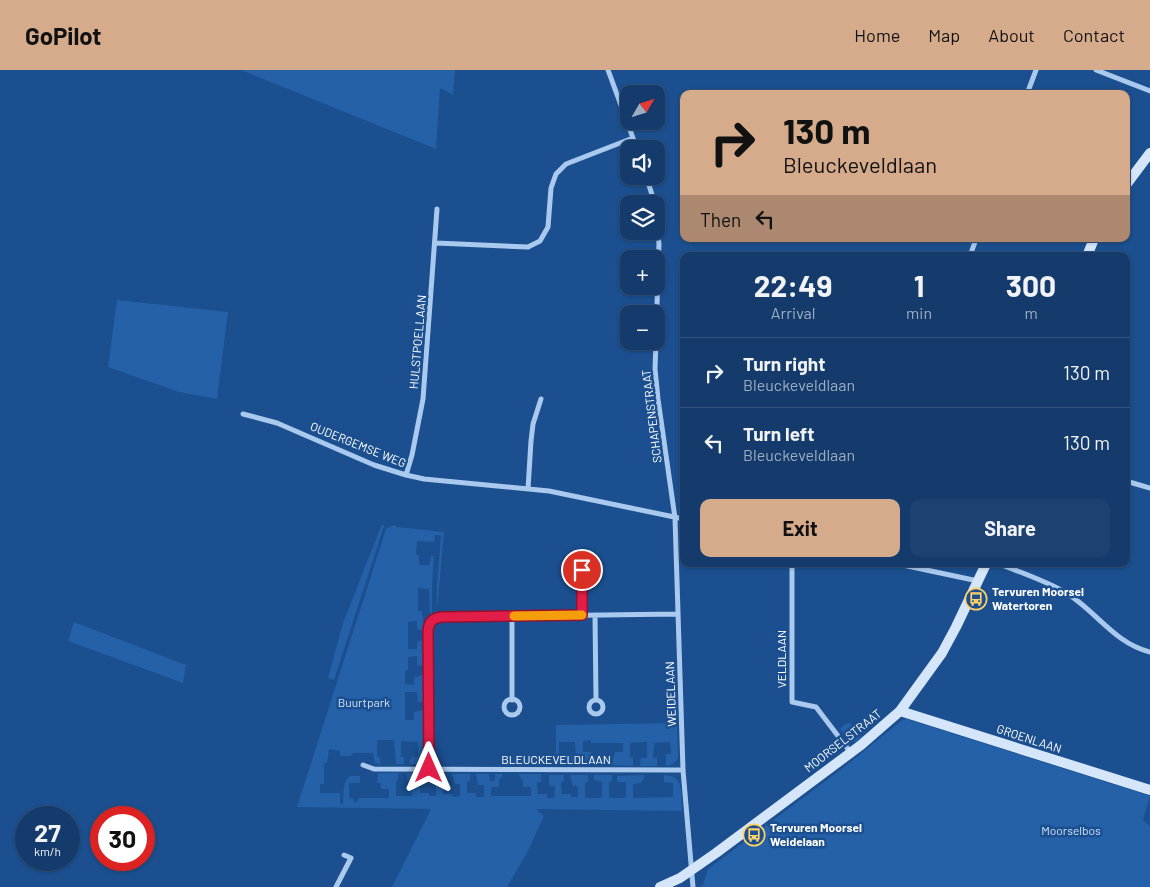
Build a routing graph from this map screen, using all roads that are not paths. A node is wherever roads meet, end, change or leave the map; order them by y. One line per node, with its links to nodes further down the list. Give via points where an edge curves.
1 (608, 70): 6 (street)
2 (1036, 70): 4 (street)
3 (1096, 70): 5 (street)
4 (1028, 90)
5 (1150, 91)
6 (633, 138): 11 (street, via 566,164 556,174 550,188 548,227 540,241 528,247)
7 (1150, 153): 8 (street)
8 (1130, 180)
9 (437, 209): 11 (street, HULSTPOELLAAN)
10 (659, 240): 12 (street)
11 (436, 243): 16 (street, HULSTPOELLAAN, via 423,399)
12 (657, 305)
13 (656, 350): 20 (street, SCHAPENSTRAAT, via 658,399)
14 (541, 399): 19 (street, via 533,424)
15 (243, 414): 16 (street, OUDERGEMSE WEG, via 277,423)
16 (406, 475): 19 (street, OUDERGEMSE WEG)
17 (1130, 483): 18 (street)
18 (1150, 488)
19 (528, 489): 20 (street, OUDERGEMSE WEG)
20 (675, 518): 21 (street, OUDERGEMSE WEG); 28 (street, WEIDELAAN)
21 (680, 519)
22 (792, 567): 36 (street, VELDLAAN, via 792,702 816,707)
23 (912, 567): 27 (street)
24 (985, 567): 27 (street, MOORSELSTRAAT)
25 (1006, 567): 32 (street, via 1063,591 1115,635)
26 (582, 570): 29 (street)
27 (978, 581): 35 (street, MOORSELSTRAAT, via 942,653)
28 (678, 614): 30 (street); 39 (street, WEIDELAAN)
29 (582, 615): 30 (street); 31 (street)
30 (595, 615): 33 (street)
31 (512, 616): 34 (street); 38 (street, via 441,617 429,626)
32 (1150, 652)
33 (596, 699)
34 (512, 700)
35 (900, 711): 36 (street, MOORSELSTRAAT); 40 (street, GROENLAAN)
36 (851, 753): 42 (street, MOORSELSTRAAT)
37 (363, 765): 38 (street, BLEUCKEVELDLAAN)
38 (429, 768): 39 (street, BLEUCKEVELDLAAN)
39 (683, 770): 42 (street, WEIDELAAN)
40 (1150, 790)
41 (344, 855): 43 (street, via 351,858)
42 (692, 870): 44 (street, MOORSELSTRAAT); 45 (street, WEIDELAAN)
43 (336, 887)
44 (660, 887)
45 (693, 887)

